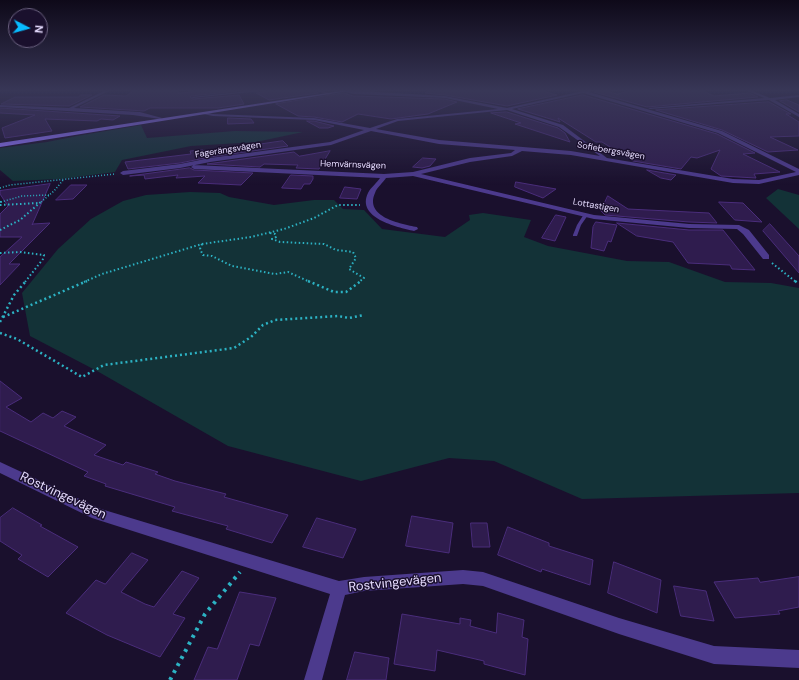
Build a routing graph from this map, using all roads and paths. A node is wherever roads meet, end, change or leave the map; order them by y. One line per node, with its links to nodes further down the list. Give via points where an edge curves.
1 (149, 122): 7 (main road)
2 (328, 122): 6 (street, Sofiebergsvägen)
3 (394, 122): 6 (street, Fagerängsvägen)
4 (547, 122): 9 (street, via 561,126)
5 (687, 122): 11 (street, via 720,132)
6 (372, 129): 8 (street, Sofiebergsvägen, via 439,142); 10 (street, Fagerängsvägen, via 331,143)
7 (0, 145)
8 (523, 148): 9 (street, Sofiebergsvägen); 13 (street, Hemvärnsvägen, via 512,154 470,160)
9 (608, 160): 11 (street, Sofiebergsvägen, via 742,182 759,182)
10 (180, 166): 12 (street, Fagerängsvägen); 14 (street, Hemvärnsvägen)
11 (799, 172)
12 (123, 173): 15 (path)
13 (413, 174): 14 (street, Hemvärnsvägen); 22 (street, Lottastigen)
14 (384, 176): 21 (street, via 371,193)
15 (64, 179): 16 (path); 17 (path)
16 (0, 188)
17 (49, 195): 18 (path, via 22,196); 19 (path)
18 (0, 202)
19 (40, 203): 20 (path); 23 (path, via 20,220)
20 (0, 205)
21 (370, 205): 24 (street, via 376,215 398,226); 25 (path, via 338,205 314,218)
22 (586, 215): 26 (lane); 29 (street, Lottastigen, via 676,225 739,227)
23 (0, 229)
24 (414, 229)
25 (268, 233): 27 (path); 27 (path, via 275,234 276,237 272,239 280,242 324,244 336,250 353,252 356,258 349,269 364,278 346,292 334,292 288,272 275,274 232,266 212,256 203,255 200,249)
26 (575, 235)
27 (202, 244): 32 (path, via 102,274)
28 (0, 253): 32 (path, via 44,255 14,295)
29 (766, 257): 30 (path)
30 (799, 284)
31 (364, 315): 34 (path, via 349,318 332,316 275,320 262,325 251,337 234,348 104,365 82,377 17,339)
32 (3, 317): 33 (path)
33 (0, 322)
34 (0, 333)
35 (0, 468): 36 (street, Rostvingevägen, via 98,514)
36 (247, 560): 37 (street, Rostvingevägen); 39 (path, via 241,571 205,614)
37 (339, 589): 38 (street, Rostvingevägen, via 364,584 456,578 483,579 619,626 714,655); 40 (street)
38 (799, 659)
39 (170, 680)
40 (313, 680)

